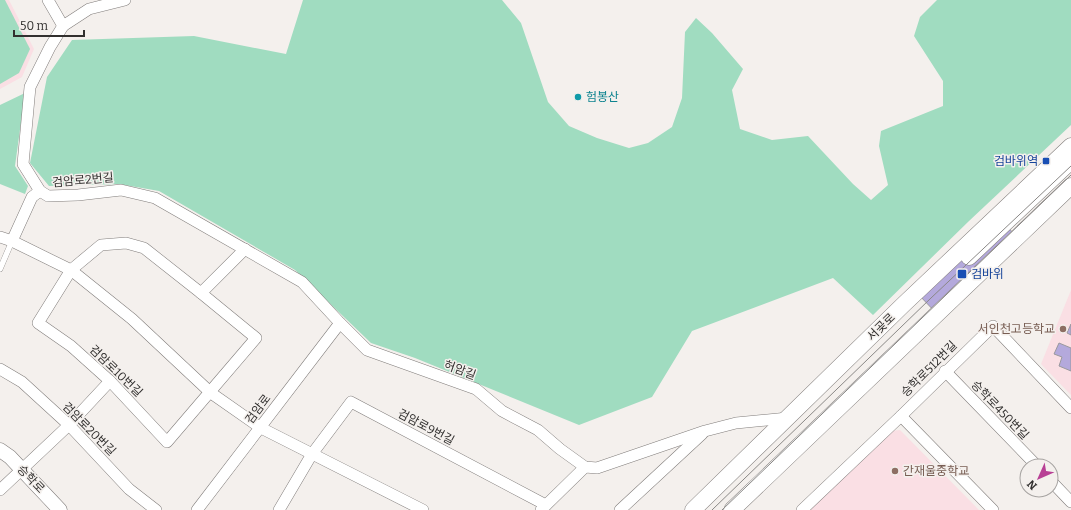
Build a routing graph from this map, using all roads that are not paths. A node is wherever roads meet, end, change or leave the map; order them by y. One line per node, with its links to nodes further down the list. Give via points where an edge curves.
1 (48, 0): 3 (street)
2 (122, 0): 3 (street, 검암로2번길, via 89,9)
3 (63, 26): 7 (street, 검암로2번길, via 30,87 23,164)
4 (1071, 146): 21 (main road, 서곶로)
5 (1071, 161): 41 (main road, 서곶로)
6 (1071, 186): 42 (main road)
7 (40, 191): 9 (street, via 32,197); 10 (street, 검암로2번길, via 48,196 121,190 155,198)
8 (0, 237): 9 (street)
9 (12, 241): 11 (lane); 12 (street)
10 (244, 249): 13 (street); 14 (street, 검암로2번길, via 302,282)
11 (0, 269)
12 (71, 270): 13 (street, 검암로10번길, via 102,245 126,243 144,248); 17 (street, 검암로10번길, via 38,323 71,346); 18 (street, via 132,319)
13 (201, 293): 18 (street, 검암로10번길, via 256,338)
14 (340, 323): 23 (street, 검암로); 28 (street, 허암길, via 367,350 476,389 502,411 538,430)
15 (0, 369): 22 (street, 검암로20번길, via 22,382)
16 (945, 371): 19 (street, 승학로512번길, via 993,326); 20 (street, 승학로512번길); 27 (street, 승학로450번길)
17 (110, 381): 18 (street, 검암로10번길, via 167,442); 22 (street)
18 (210, 393): 23 (street)
19 (1071, 408)
20 (901, 416): 43 (street, 승학로512번길); 44 (street)
21 (788, 418): 24 (street, via 736,423); 40 (main road, 서곶로)
22 (69, 425): 29 (street); 35 (street, 검암로20번길, via 129,489)
23 (260, 428): 26 (street); 36 (street, 검암로)
24 (705, 431): 28 (street, via 597,468); 39 (street)
25 (0, 450): 29 (street, 승학로)
26 (312, 454): 33 (street, 검암로9번길, via 351,402); 37 (street, 검암로9번길); 38 (street)
27 (1029, 458)
28 (585, 467): 33 (street)
29 (21, 470): 31 (street); 34 (street, 승학로)
30 (1059, 489): 32 (street)
31 (0, 490)
32 (1071, 502)
33 (543, 508)
34 (60, 510)
35 (156, 510)
36 (197, 510)
37 (280, 510)
38 (423, 510)
39 (620, 510)
40 (693, 510)
41 (705, 510)
42 (732, 510)
43 (802, 510)
44 (993, 510)

